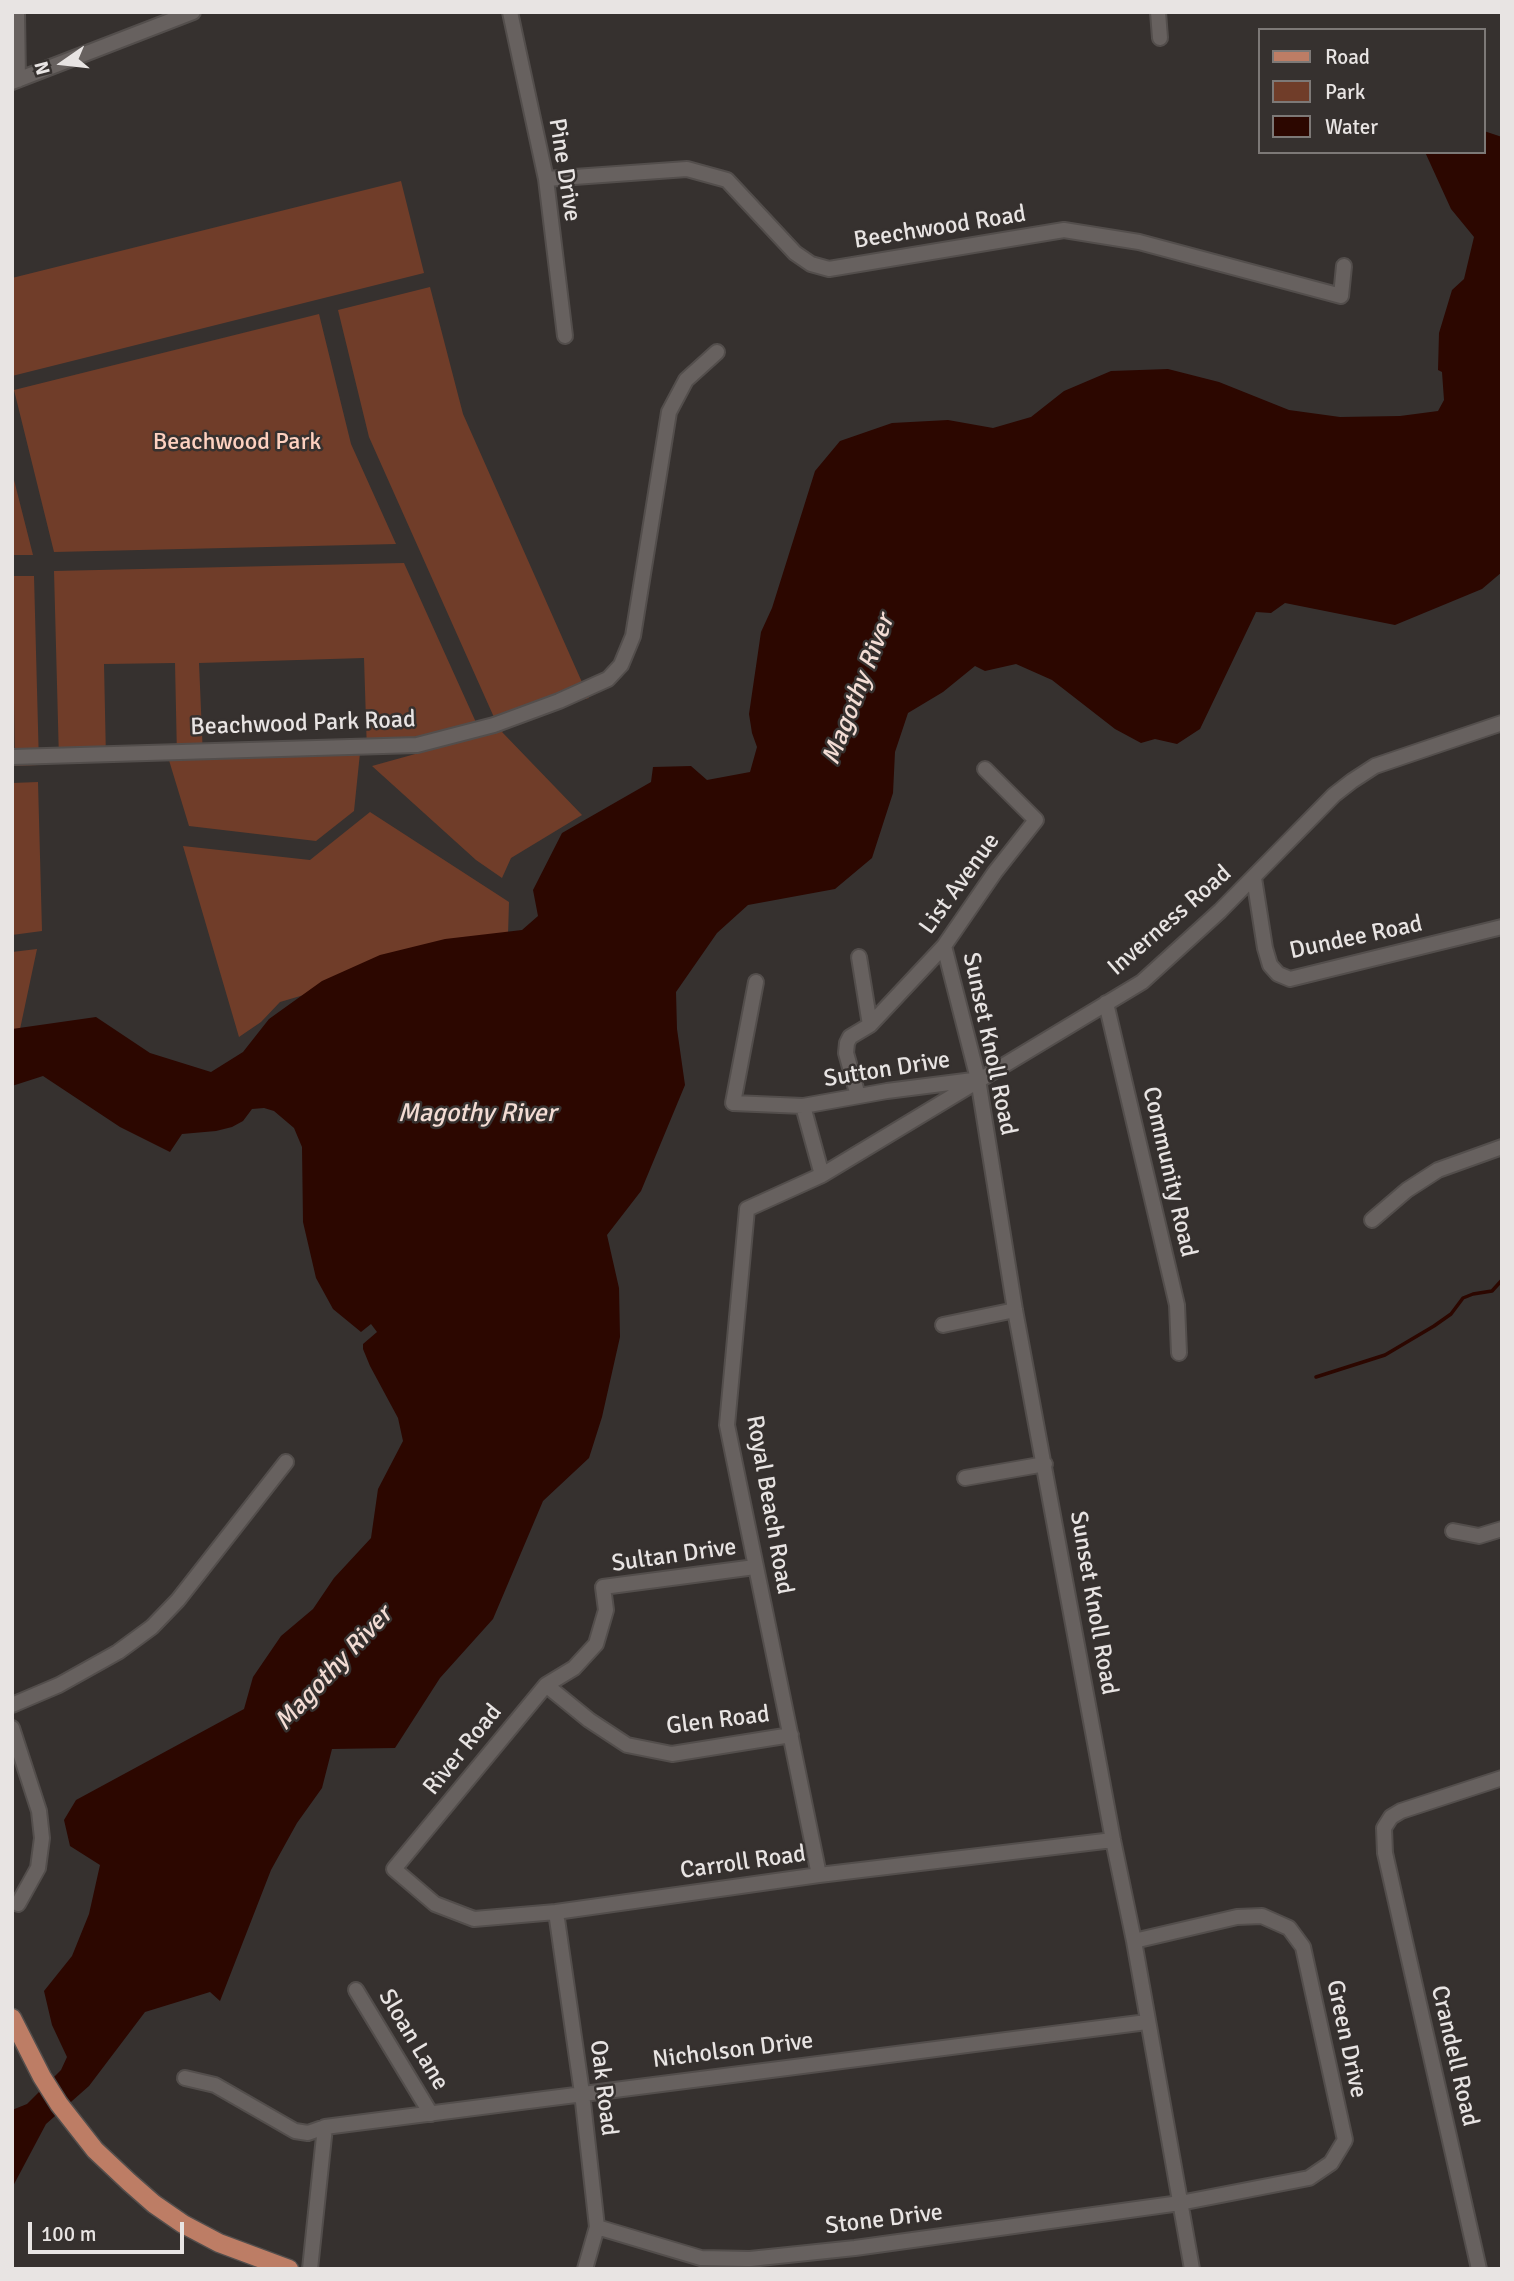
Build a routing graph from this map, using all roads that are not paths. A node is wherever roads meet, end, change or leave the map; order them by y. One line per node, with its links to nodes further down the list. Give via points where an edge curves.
1 (18, 12): 6 (street)
2 (193, 12): 6 (street)
3 (510, 12): 7 (street, Pine Drive)
4 (1158, 12): 5 (street)
5 (1160, 38)
6 (15, 81)
7 (546, 179): 8 (street, Beechwood Road, via 687,169 727,180 794,253 821,268 1064,230 1139,242 1341,296); 9 (street, Pine Drive)
8 (1344, 266)
9 (565, 336)
10 (717, 352): 12 (street, Beachwood Park Road, via 686,380 669,412 633,636 621,664 608,679 494,725 416,745)
11 (1502, 723): 14 (street, Inverness Road, via 1363,773 1334,795)
12 (12, 757)
13 (985, 769): 16 (street, List Avenue, via 1036,820)
14 (1254, 878): 15 (street, Dundee Road, via 1270,965 1290,979); 19 (street, Inverness Road, via 1142,982)
15 (1502, 927)
16 (944, 946): 20 (street, List Avenue); 21 (street, Sunset Knoll Road)
17 (859, 957): 20 (street)
18 (756, 982): 23 (street, Sutton Drive, via 733,1103)
19 (1106, 1003): 21 (street, Inverness Road); 29 (street, Community Road, via 1177,1305)
20 (870, 1026): 22 (street, List Avenue, via 846,1044)
21 (978, 1079): 22 (street, Sutton Drive); 25 (street, Inverness Road); 27 (street, Sunset Knoll Road)
22 (858, 1096): 23 (street, Sutton Drive)
23 (803, 1107): 25 (street)
24 (1502, 1147): 26 (street, via 1437,1170)
25 (822, 1175): 35 (street, Royal Beach Road, via 747,1209 727,1425)
26 (1372, 1220)
27 (1015, 1310): 28 (street); 31 (street, Sunset Knoll Road)
28 (943, 1325)
29 (1179, 1353)
30 (286, 1462): 38 (street, via 152,1628 59,1685)
31 (1045, 1464): 32 (street); 42 (street, Sunset Knoll Road)
32 (965, 1478)
33 (1502, 1528): 34 (street, via 1479,1536)
34 (1453, 1531)
35 (755, 1567): 36 (street, Sultan Drive, via 603,1587 606,1610 596,1644); 40 (street, Royal Beach Road)
36 (575, 1668): 37 (street, River Road)
37 (546, 1685): 40 (street, Glen Road, via 627,1745 672,1755); 43 (street, River Road)
38 (12, 1705)
39 (12, 1728): 45 (street, via 39,1811 42,1838 38,1868)
40 (791, 1735): 44 (street, Royal Beach Road)
41 (1502, 1778): 61 (street, Crandell Road, via 1401,1811 1384,1828 1385,1853)
42 (1113, 1840): 44 (street, Carroll Road); 47 (street, Sunset Knoll Road)
43 (394, 1869): 46 (street, Carroll Road, via 435,1904 474,1919)
44 (819, 1875): 46 (street, Carroll Road)
45 (18, 1904)
46 (556, 1912): 52 (street, Oak Road)
47 (1134, 1941): 50 (street, Sunset Knoll Road); 55 (street, Green Drive, via 1237,1917 1262,1916 1289,1928 1303,1947 1345,2140 1331,2163 1308,2178)
48 (356, 1990): 53 (street, Sloan Lane)
49 (12, 2018): 57 (main road, via 41,2077 95,2150 154,2204 219,2243)
50 (1147, 2021): 52 (street, Nicholson Drive); 55 (street, Sunset Knoll Road)
51 (185, 2078): 54 (street, Nicholson Drive, via 215,2085 295,2131 308,2133)
52 (582, 2092): 53 (street, Nicholson Drive); 56 (street, Oak Road)
53 (431, 2115): 54 (street, Nicholson Drive)
54 (325, 2127): 58 (street)
55 (1180, 2203): 56 (street, Stone Drive, via 750,2259 701,2258); 60 (street, Sunset Knoll Road)
56 (597, 2227): 59 (street, Oak Road)
57 (289, 2269)
58 (310, 2269)
59 (585, 2269)
60 (1192, 2269)
61 (1479, 2269)

